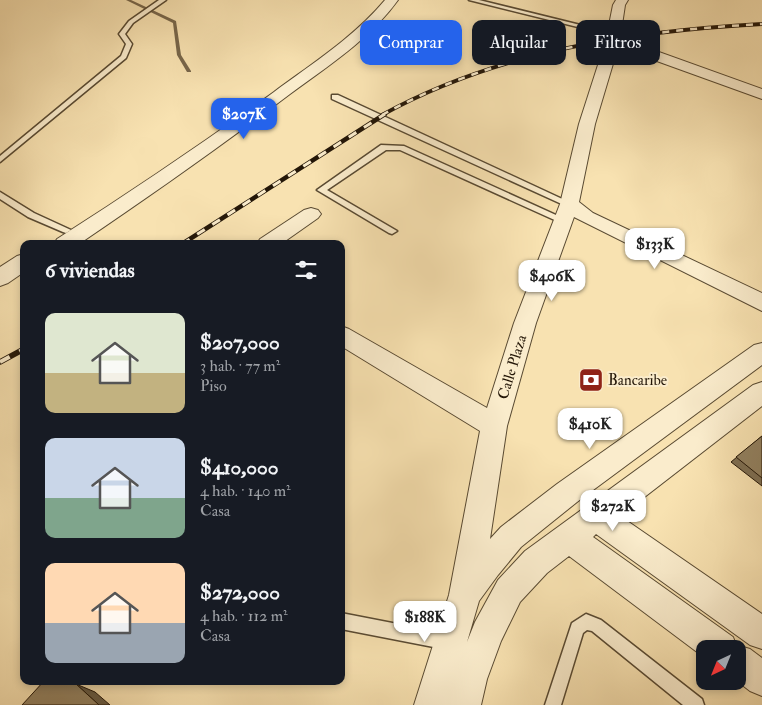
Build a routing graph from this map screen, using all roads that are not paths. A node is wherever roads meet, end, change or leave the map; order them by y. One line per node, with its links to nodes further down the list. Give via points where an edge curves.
1 (163, 0): 14 (lane, via 132,22 122,34 129,44 124,57)
2 (373, 0): 12 (street, via 352,22)
3 (392, 0): 19 (street, via 381,16 210,145)
4 (472, 0): 7 (lane)
5 (619, 2): 6 (street, Calle Plaza)
6 (616, 20)
7 (576, 27)
8 (660, 55): 10 (street)
9 (606, 65): 16 (street, Calle Plaza)
10 (762, 94)
11 (335, 97): 16 (lane)
12 (237, 106)
13 (174, 151): 19 (street, via 110,196)
14 (0, 160)
15 (0, 195): 19 (lane)
16 (566, 212): 18 (lane, via 401,148 384,147 321,190); 25 (street, via 595,206); 26 (street, via 586,217); 30 (street, Calle Plaza, via 525,323)
17 (311, 214): 20 (street)
18 (392, 231)
19 (65, 237)
20 (273, 240)
21 (20, 264): 23 (street)
22 (20, 272): 24 (street)
23 (0, 278)
24 (0, 285)
25 (762, 288)
26 (762, 303)
27 (345, 338): 30 (street)
28 (762, 352): 33 (street, via 567,493 511,538)
29 (762, 392): 31 (street)
30 (494, 426): 33 (street, Calle Plaza)
31 (596, 517): 32 (street); 35 (street)
32 (570, 538): 36 (street); 40 (street, via 536,562 509,591 487,634)
33 (465, 595): 37 (street)
34 (345, 623): 37 (lane)
35 (762, 633)
36 (709, 640)
37 (451, 642): 41 (street)
38 (746, 667): 39 (street)
39 (762, 679)
40 (467, 692)
41 (432, 705)
42 (553, 705): 43 (lane, via 577,628 586,622 596,625)
43 (696, 705)

